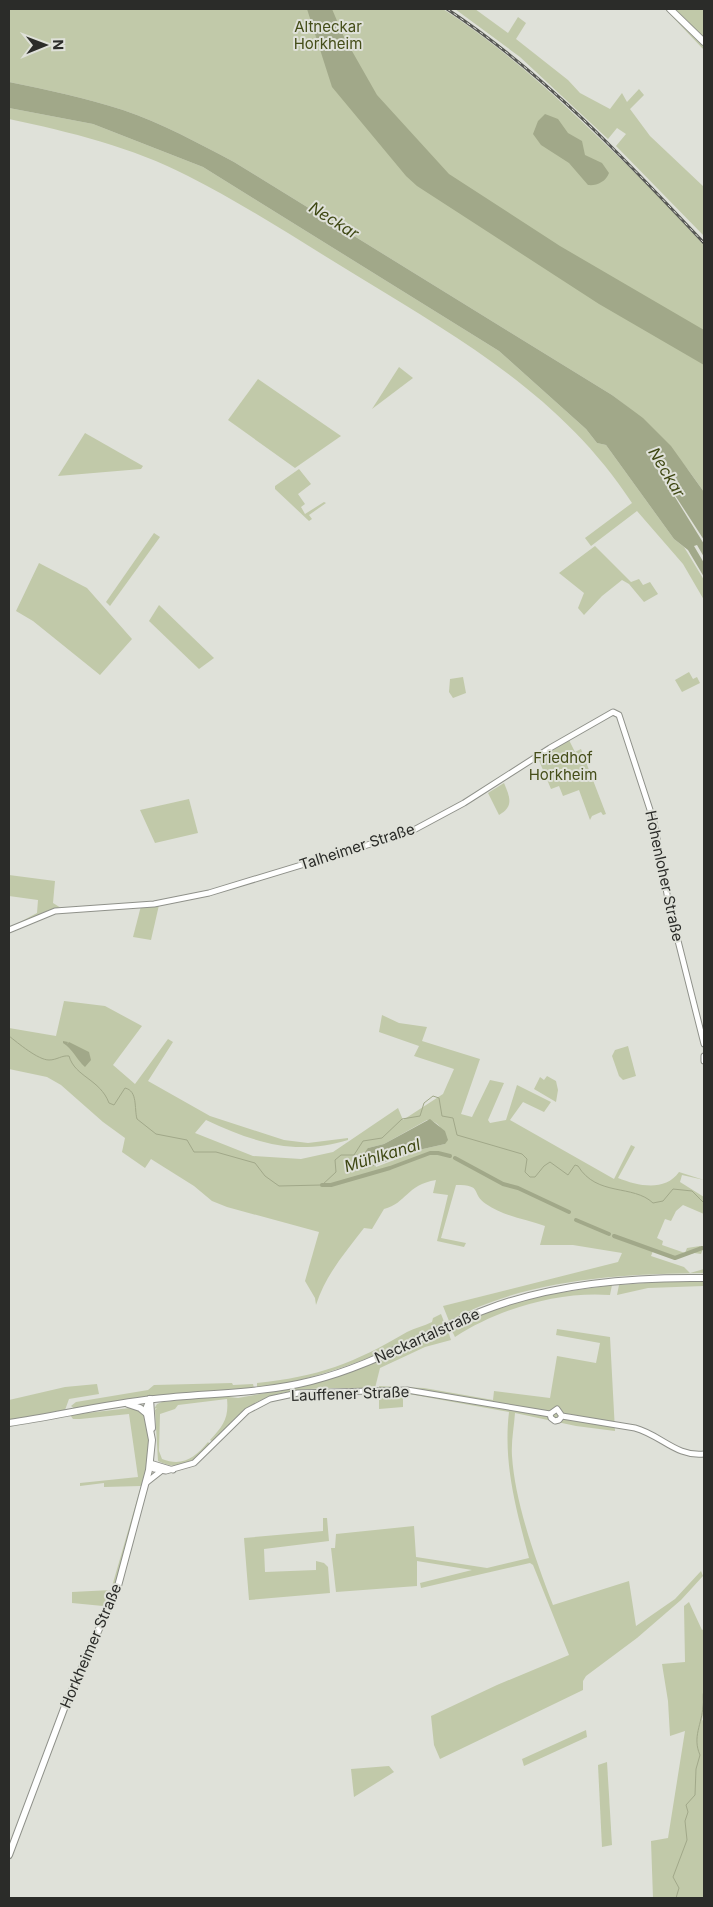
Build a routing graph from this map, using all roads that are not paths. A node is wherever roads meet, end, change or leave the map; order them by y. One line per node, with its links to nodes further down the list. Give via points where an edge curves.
1 (670, 9): 2 (main road)
2 (704, 42)
3 (615, 712): 4 (street, Talheimer Straße, via 410,832 208,892 154,904 55,911); 5 (street, Hohenloher Straße, via 619,715 654,822 669,905)
4 (9, 930)
5 (704, 1044)
6 (704, 1056): 7 (street)
7 (704, 1062)
8 (704, 1278): 9 (main road, Neckartalstraße, via 606,1282 530,1296 470,1315 349,1370 288,1386)
9 (150, 1399): 10 (main road, Neckartalstraße); 11 (main road); 13 (main road, Horkheimer Straße)
10 (124, 1403): 11 (main road); 12 (main road, Neckartalstraße)
11 (146, 1413): 13 (main road, Horkheimer Straße)
12 (9, 1423)
13 (151, 1430): 15 (main road, Horkheimer Straße)
14 (704, 1454): 16 (street, Lauffener Straße, via 678,1451 645,1431 562,1416 557,1409 550,1414 407,1390 298,1393 270,1399 247,1411 202,1457)
15 (150, 1463): 16 (street); 17 (street); 18 (main road, Horkheimer Straße)
16 (174, 1470): 17 (street, Lauffener Straße)
17 (161, 1471): 18 (street)
18 (147, 1482): 19 (main road, Horkheimer Straße, via 115,1596 65,1706)
19 (9, 1855)

